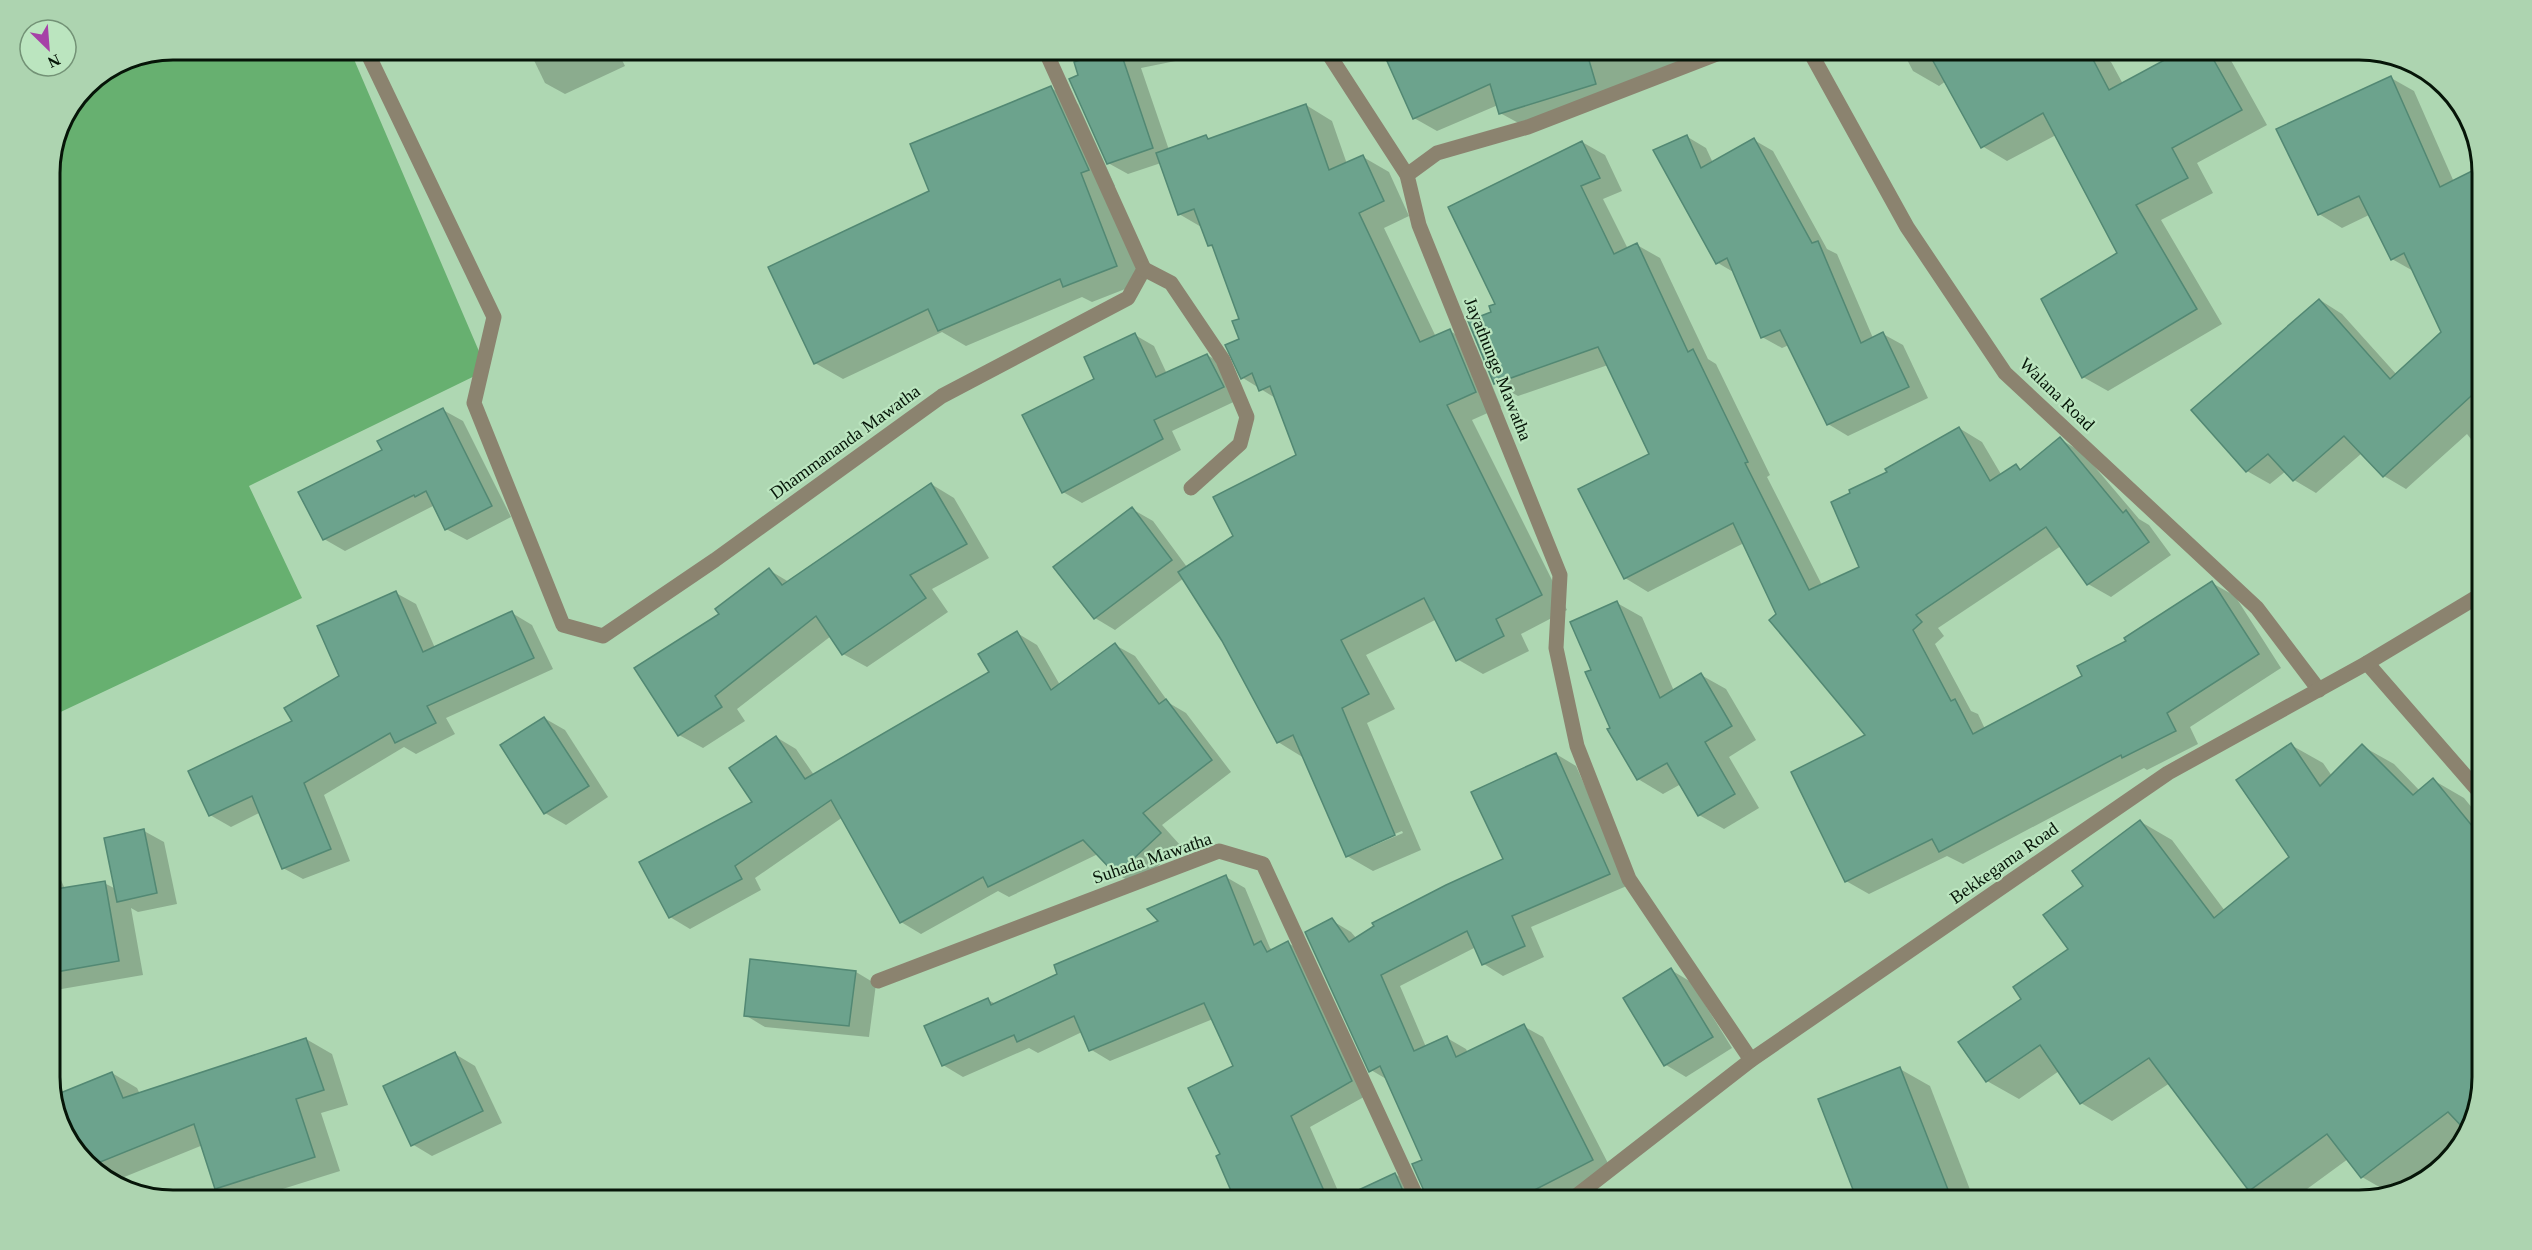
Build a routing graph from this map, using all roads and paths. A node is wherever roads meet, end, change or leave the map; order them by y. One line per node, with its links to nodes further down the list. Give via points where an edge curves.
1 (371, 60): 7 (street, Dhammananda Mawatha, via 494,317 474,403 563,625 603,636 942,396 1128,298)
2 (1050, 60): 7 (street)
3 (1332, 60): 6 (street, Jayathunge Mawatha)
4 (1701, 60): 6 (street, via 1528,127 1437,153)
5 (1815, 60): 11 (street, Walana Road, via 1907,227 2005,373 2257,608)
6 (1407, 175): 14 (street, Jayathunge Mawatha, via 1419,225 1560,575 1556,648 1577,746 1624,868)
7 (1144, 269): 8 (street, via 1171,283 1223,360 1248,417 1240,444)
8 (1191, 488)
9 (2472, 600): 10 (street, Bekkegama Road)
10 (2367, 663): 11 (street, Bekkegama Road); 12 (street)
11 (2319, 690): 14 (street, Bekkegama Road, via 2168,773)
12 (2472, 784)
13 (878, 981): 15 (street, Suhada Mawatha, via 1219,851 1263,864)
14 (1751, 1060): 16 (street, Bekkegama Road)
15 (1413, 1190)
16 (1584, 1190)

